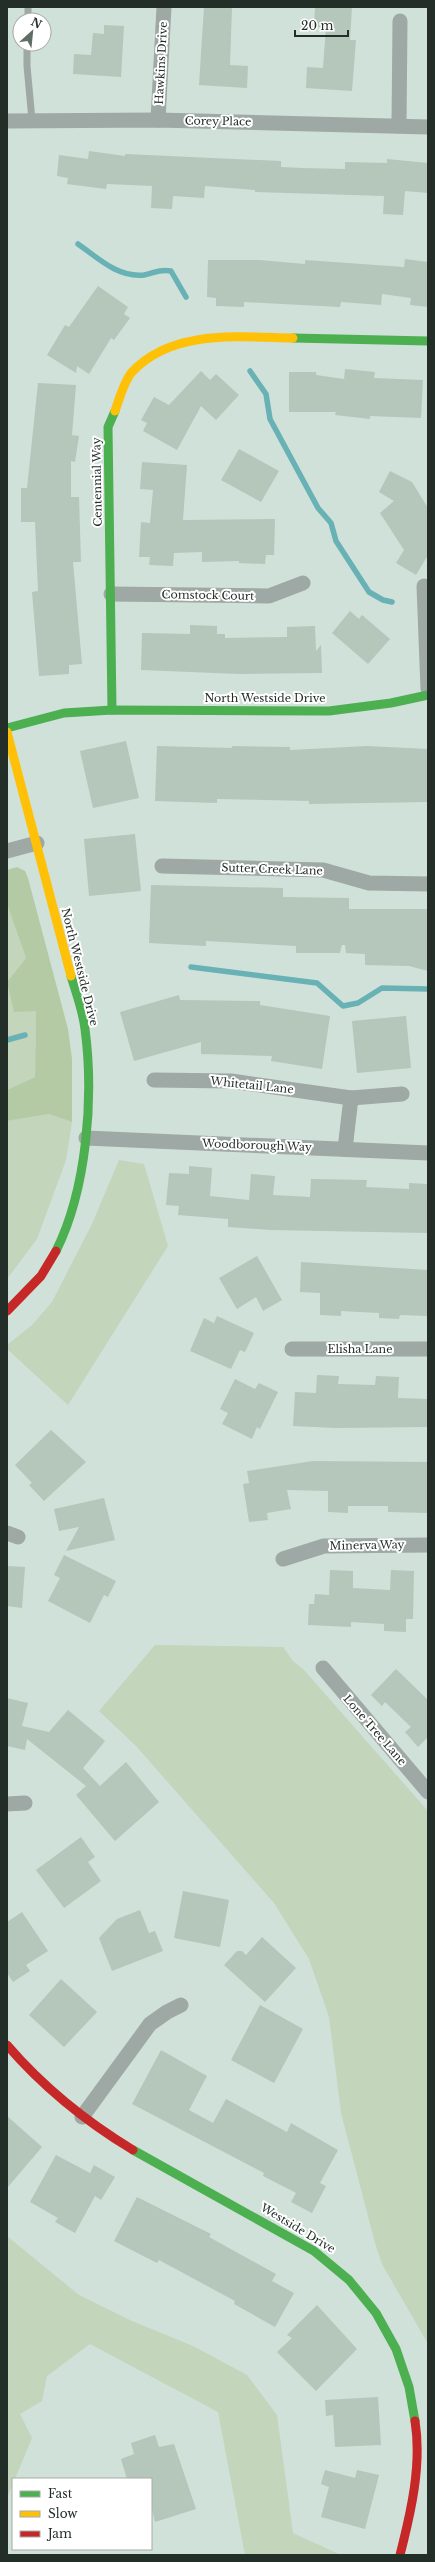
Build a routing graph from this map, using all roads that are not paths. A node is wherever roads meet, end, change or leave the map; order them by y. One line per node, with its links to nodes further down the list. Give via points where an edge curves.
1 (164, 7): 5 (street, Hawkins Drive)
2 (400, 21): 7 (street)
3 (27, 52): 4 (lane)
4 (32, 120): 5 (street, Corey Place); 6 (street, Corey Place)
5 (158, 120): 7 (street, Corey Place)
6 (7, 121)
7 (399, 126): 8 (street, Corey Place)
8 (428, 127)
9 (428, 341): 12 (street, Centennial Way, via 219,337 165,347 131,373 108,427)
10 (303, 583): 12 (street, Comstock Court, via 269,596)
11 (424, 586): 13 (street)
12 (111, 594): 15 (street, Centennial Way)
13 (428, 689)
14 (428, 696): 15 (street, North Westside Drive, via 329,711)
15 (112, 710): 16 (street, North Westside Drive, via 64,713)
16 (7, 728)
17 (7, 732): 18 (street, North Westside Drive)
18 (37, 843): 19 (street); 25 (street, North Westside Drive, via 84,1028 87,1072)
19 (7, 852)
20 (162, 866): 21 (street, Sutter Creek Lane, via 323,870 369,883)
21 (428, 884)
22 (154, 1080): 24 (street, Whitetail Lane, via 231,1081)
23 (402, 1094): 24 (street, Whitetail Lane)
24 (351, 1098): 26 (street)
25 (86, 1138): 26 (street, Woodborough Way); 28 (street, North Westside Drive, via 84,1169 73,1212 50,1264)
26 (345, 1149): 27 (street, Woodborough Way)
27 (428, 1153)
28 (7, 1311)
29 (292, 1349): 30 (street, Elisha Lane)
30 (428, 1349)
31 (428, 1544): 32 (street, Minerva Way, via 324,1546)
32 (283, 1558)
33 (322, 1668): 34 (street, Lone Tree Lane)
34 (428, 1792)
35 (25, 1803): 36 (street)
36 (7, 1804)
37 (181, 2005): 39 (street, via 150,2024)
38 (7, 2045): 39 (street, Westside Drive, via 34,2075)
39 (82, 2117): 40 (street, Westside Drive, via 124,2144 314,2251 350,2278 383,2318 411,2375 422,2424 423,2460 419,2496)
40 (400, 2555)

